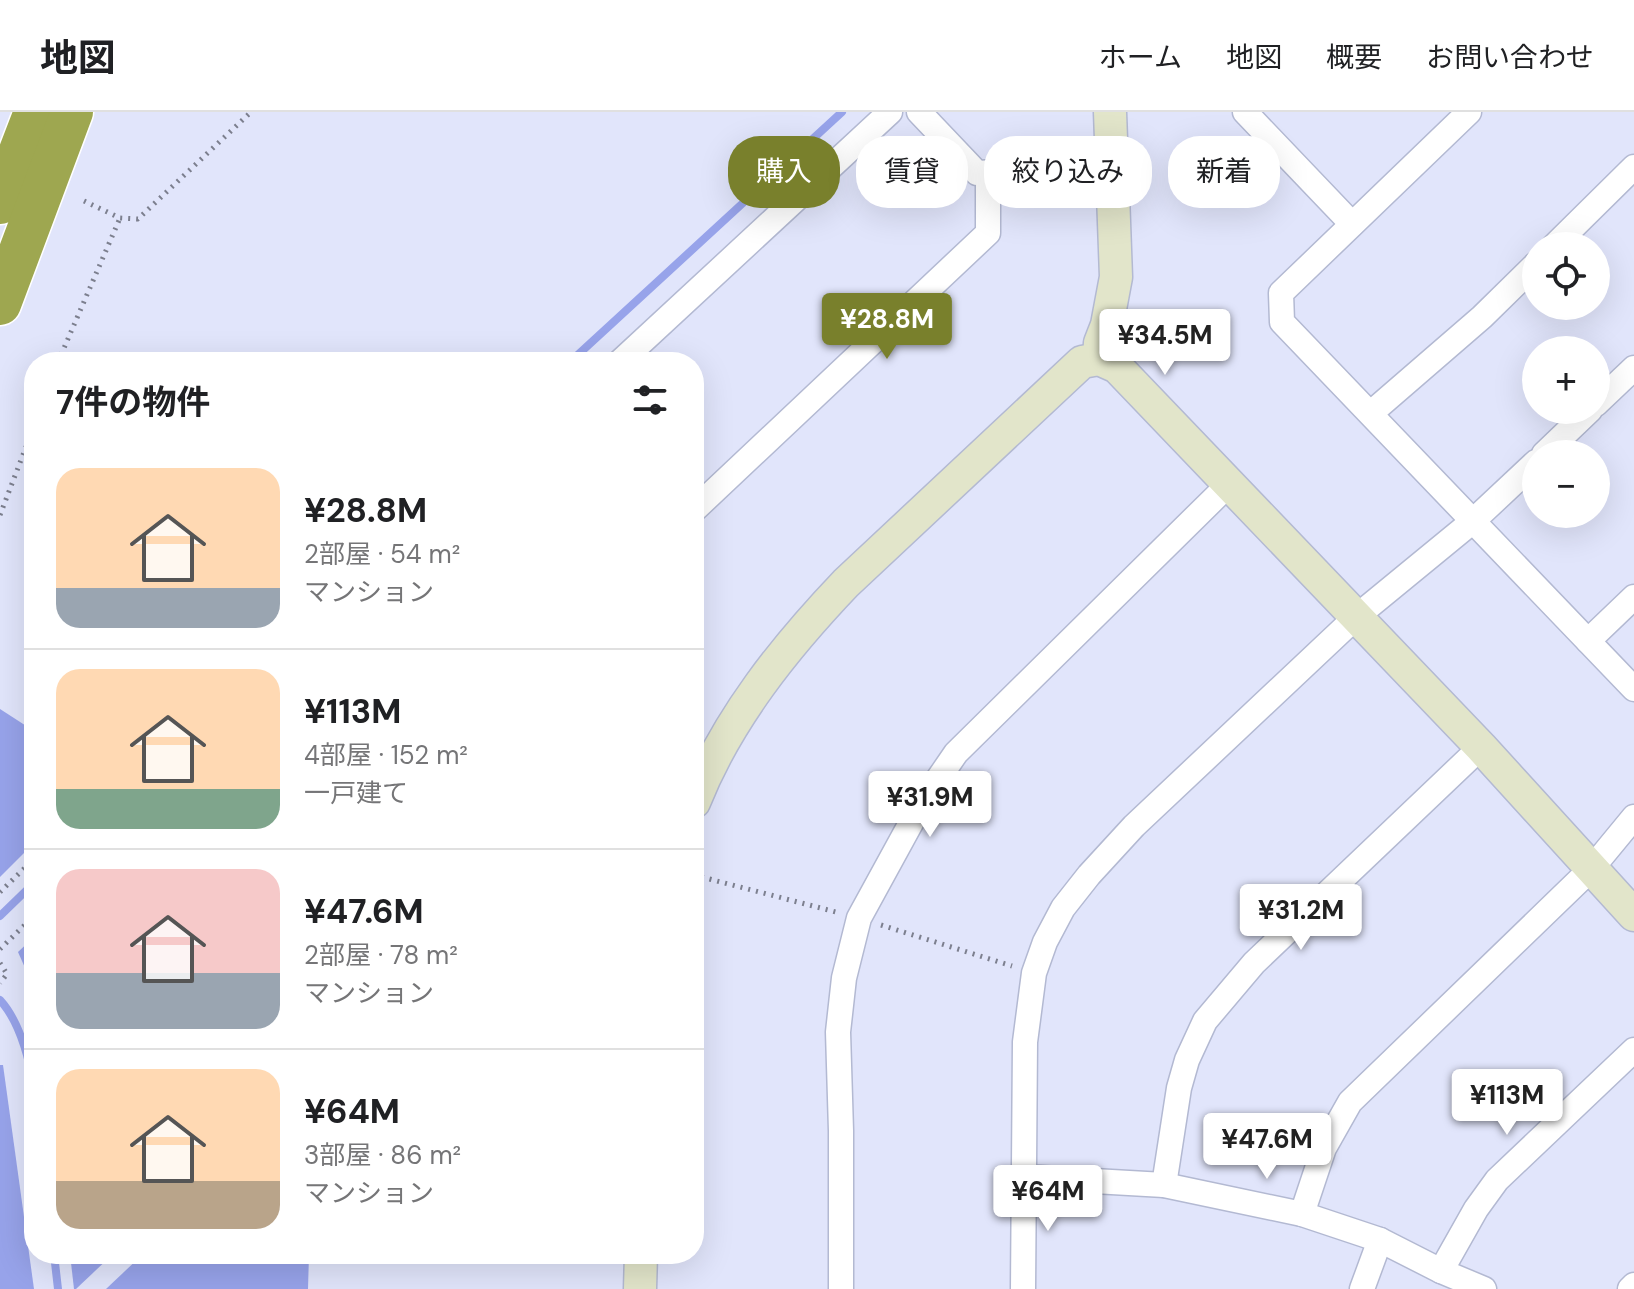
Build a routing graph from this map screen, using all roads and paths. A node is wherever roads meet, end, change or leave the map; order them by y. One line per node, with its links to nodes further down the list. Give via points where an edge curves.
1 (35, 112): 13 (highway)
2 (72, 112): 20 (highway)
3 (251, 112): 16 (path, via 138,219)
4 (890, 112): 22 (street)
5 (919, 112): 11 (street, via 977,173)
6 (1110, 112): 9 (street)
7 (1245, 112): 17 (street)
8 (1469, 112): 17 (street)
9 (1111, 136)
10 (1634, 167): 18 (street)
11 (984, 173)
12 (84, 201): 16 (path)
13 (0, 203)
14 (988, 208): 32 (street, via 988,233)
15 (1114, 208): 23 (street, via 1116,277)
16 (120, 218): 21 (path)
17 (1352, 224): 26 (street, via 1281,293 1282,322)
18 (1568, 232)
19 (1522, 278): 26 (street)
20 (0, 304)
21 (62, 352)
22 (631, 352)
23 (1099, 359): 31 (street, via 1117,367); 40 (street, via 1082,362 810,621 759,686)
24 (1634, 368): 25 (street)
25 (1610, 391)
26 (1371, 413): 34 (street)
27 (1575, 424): 28 (street)
28 (1559, 440)
29 (24, 452): 33 (path)
30 (1522, 475): 34 (street)
31 (1229, 484): 36 (street); 58 (street, via 956,753 923,801 859,918 838,1032)
32 (704, 501)
33 (0, 515)
34 (1473, 521): 36 (street); 37 (street)
35 (1634, 597): 37 (street)
36 (1356, 617): 39 (street); 51 (street, via 1134,826 1063,908 1034,973 1025,1042)
37 (1588, 641): 38 (street)
38 (1634, 689)
39 (1481, 747): 42 (street); 52 (street, via 1254,963 1205,1021 1179,1088)
40 (704, 782)
41 (1634, 817): 42 (street)
42 (1592, 868): 45 (street); 53 (street, via 1350,1102 1324,1148)
43 (24, 869): 44 (path)
44 (0, 892)
45 (1634, 915)
46 (24, 926): 47 (path)
47 (0, 949)
48 (0, 963): 49 (path, via 7,974)
49 (2, 980)
50 (1634, 1050): 56 (street, via 1497,1180)
51 (1024, 1177): 52 (street); 59 (street)
52 (1164, 1185): 53 (street)
53 (1302, 1214): 54 (street)
54 (1380, 1240): 56 (street); 60 (street)
55 (641, 1264): 57 (street)
56 (1441, 1271): 61 (street)
57 (640, 1289)
58 (841, 1289)
59 (1023, 1289)
60 (1362, 1289)
61 (1484, 1289)

